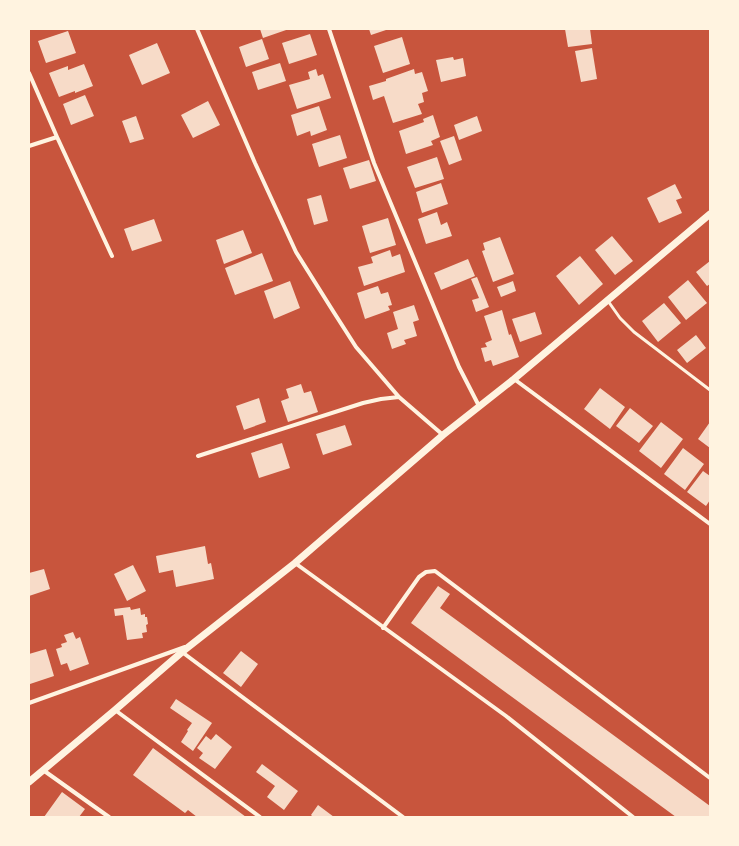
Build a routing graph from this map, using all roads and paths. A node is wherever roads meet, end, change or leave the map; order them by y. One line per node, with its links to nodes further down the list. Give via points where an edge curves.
1 (197, 29): 11 (street, via 296,252 356,347)
2 (329, 29): 12 (street, via 374,163 459,367)
3 (29, 73): 4 (street)
4 (57, 137): 5 (street); 7 (street)
5 (29, 146)
6 (710, 214): 8 (street)
7 (112, 256)
8 (608, 301): 9 (street); 10 (lane, via 634,332)
9 (514, 379): 12 (street); 15 (street)
10 (710, 390)
11 (399, 397): 13 (street); 14 (street, via 363,403)
12 (480, 406): 13 (street)
13 (443, 435): 16 (street)
14 (198, 456)
15 (710, 524)
16 (295, 563): 17 (street); 18 (street)
17 (384, 628): 23 (street, via 420,577 426,572 435,571); 28 (street, via 506,716)
18 (191, 645): 19 (street); 20 (street)
19 (182, 652): 21 (street); 27 (street)
20 (29, 703)
21 (115, 710): 22 (street); 26 (street)
22 (43, 770): 24 (street); 25 (street)
23 (710, 778)
24 (29, 782)
25 (109, 817)
26 (260, 817)
27 (403, 817)
28 (633, 817)

